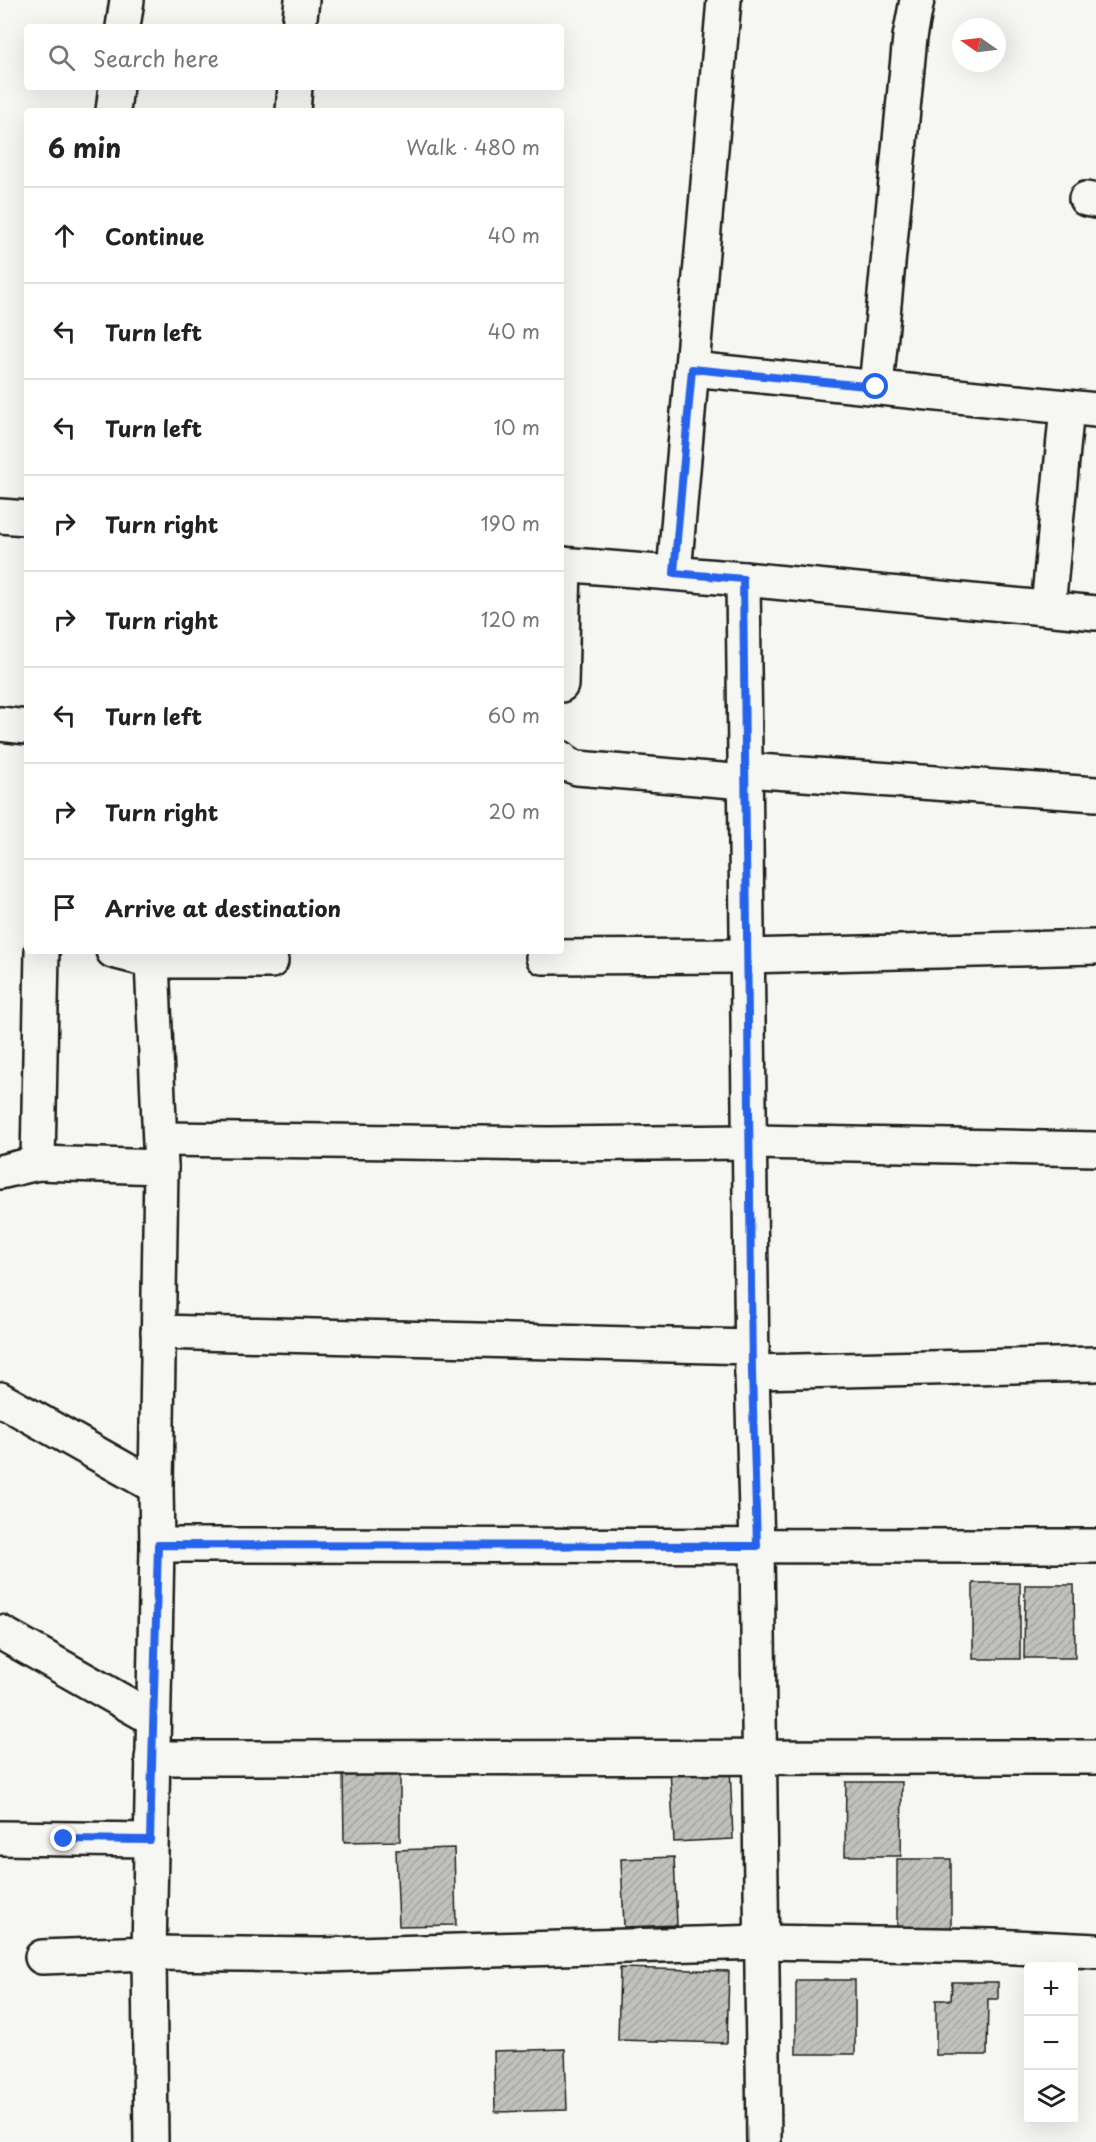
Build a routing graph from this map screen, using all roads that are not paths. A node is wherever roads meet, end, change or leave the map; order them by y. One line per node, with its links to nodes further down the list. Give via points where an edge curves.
1 (127, 0): 5 (street)
2 (302, 0): 6 (street)
3 (724, 0): 11 (street)
4 (917, 0): 12 (street, via 910,37)
5 (123, 24)
6 (300, 24)
7 (116, 90): 9 (street)
8 (295, 90): 10 (street)
9 (113, 108)
10 (293, 108)
11 (692, 369): 12 (street); 17 (street)
12 (876, 387): 13 (street)
13 (1082, 408): 19 (street)
14 (0, 516): 15 (street)
15 (24, 518)
16 (564, 564): 17 (street)
17 (674, 573): 18 (street)
18 (743, 579): 19 (street); 24 (street)
19 (1048, 608): 20 (street)
20 (1096, 613)
21 (0, 724): 22 (street)
22 (24, 727)
23 (564, 762): 24 (street, via 577,768)
24 (745, 776): 25 (street); 29 (street)
25 (1096, 794)
26 (1096, 947): 29 (street)
27 (42, 954): 36 (street)
28 (125, 954): 31 (street)
29 (747, 956): 30 (street); 33 (street)
30 (543, 957)
31 (152, 961): 32 (street); 35 (street)
32 (271, 961)
33 (750, 1142): 34 (street); 35 (street); 39 (street)
34 (1096, 1149)
35 (161, 1153): 36 (street); 38 (street)
36 (38, 1163): 37 (street)
37 (0, 1172)
38 (158, 1332): 39 (street); 42 (street)
39 (752, 1359): 40 (street); 44 (street)
40 (1096, 1364)
41 (0, 1400): 42 (street)
42 (156, 1487): 43 (street)
43 (158, 1545): 44 (street); 47 (street)
44 (757, 1546): 45 (street); 50 (street)
45 (1096, 1546)
46 (0, 1632): 47 (street)
47 (152, 1718): 49 (street)
48 (1096, 1757): 50 (street)
49 (152, 1758): 50 (street); 52 (street)
50 (759, 1758): 53 (street)
51 (0, 1838): 52 (street)
52 (150, 1840): 55 (street)
53 (762, 1942): 54 (street); 55 (street, via 322,1955); 58 (street)
54 (1096, 1951)
55 (149, 1953): 56 (street); 57 (street)
56 (42, 1957)
57 (151, 2142)
58 (764, 2142)

